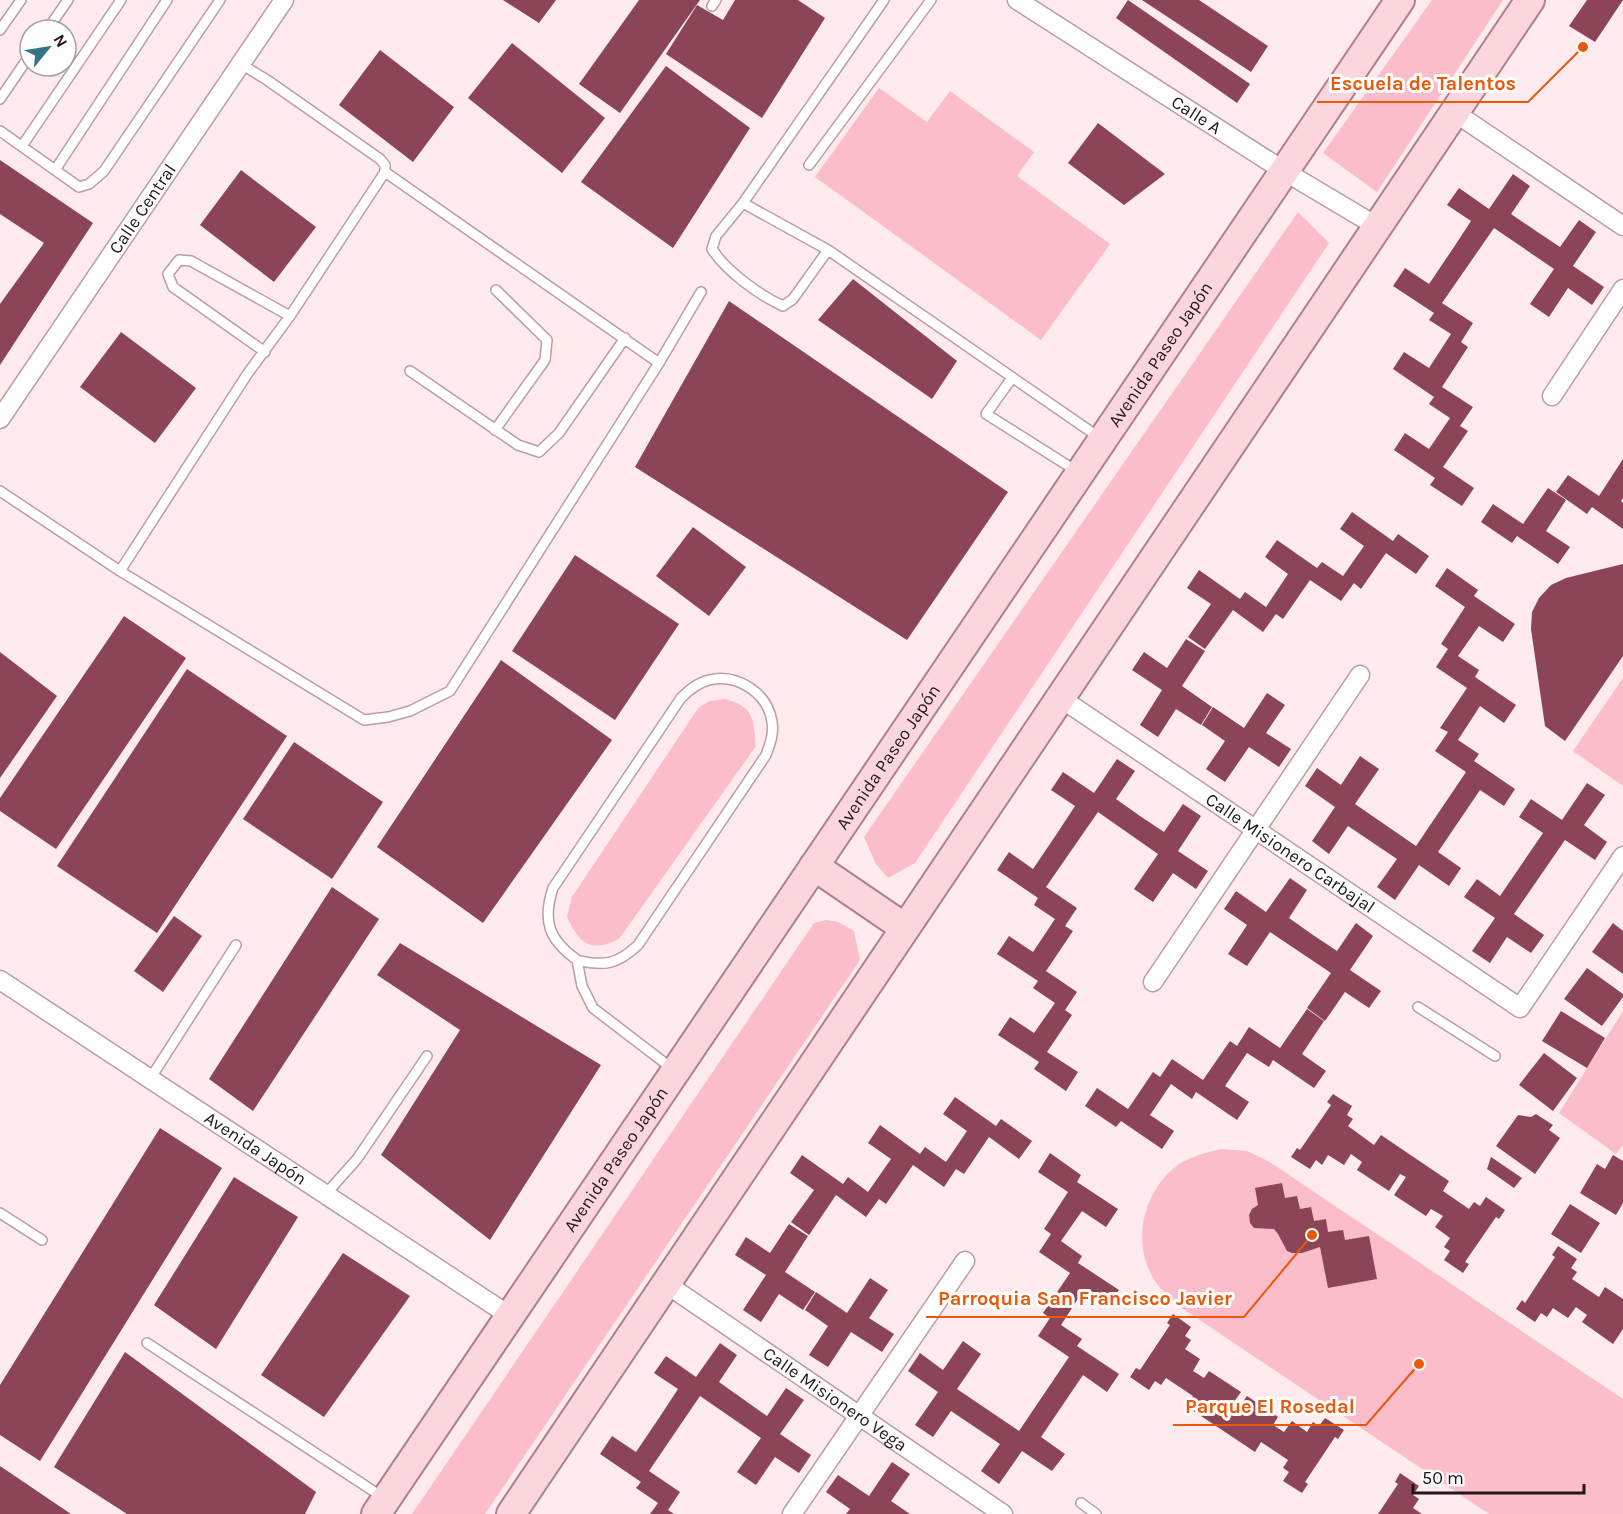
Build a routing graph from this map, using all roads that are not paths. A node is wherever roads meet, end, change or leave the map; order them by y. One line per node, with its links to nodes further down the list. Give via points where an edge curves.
1 (21, 0): 13 (lane)
2 (68, 0): 12 (lane)
3 (122, 0): 19 (lane)
4 (166, 0): 21 (lane)
5 (220, 0): 21 (lane, via 104,171 79,187)
6 (284, 0): 14 (street, Calle Central)
7 (884, 0): 24 (lane)
8 (931, 0): 20 (lane)
9 (1017, 0): 22 (street, Calle A)
10 (1400, 0): 22 (main road, Avenida Paseo Japón)
11 (1530, 0): 17 (main road)
12 (55, 18)
13 (0, 30)
14 (241, 64): 23 (lane, via 380,159); 38 (street, Calle Central)
15 (18, 73): 16 (lane)
16 (0, 99)
17 (1454, 112): 25 (main road); 26 (street)
18 (0, 131): 19 (lane)
19 (22, 146): 21 (lane)
20 (809, 165)
21 (55, 170)
22 (1284, 171): 25 (street, Calle A); 40 (main road, Avenida Paseo Japón)
23 (385, 172): 31 (lane); 32 (lane)
24 (743, 203): 27 (lane); 27 (lane, via 716,236 711,249 720,262 772,301 783,306 792,299)
25 (1378, 226): 45 (main road)
26 (1623, 226)
27 (828, 250): 36 (lane)
28 (1623, 289): 37 (street)
29 (496, 290): 39 (lane, via 547,340 545,360)
30 (701, 292): 34 (lane)
31 (290, 315): 33 (lane); 33 (lane, via 191,261 179,260 168,274 173,287)
32 (625, 338): 34 (lane); 39 (lane, via 559,432 539,453)
33 (265, 352): 43 (lane)
34 (659, 363): 43 (lane, via 450,691 410,711 364,720)
35 (410, 371): 39 (lane)
36 (1012, 378): 40 (lane); 41 (lane, via 986,414)
37 (1552, 396)
38 (0, 419)
39 (495, 430)
40 (1102, 440): 41 (main road, Avenida Paseo Japón)
41 (1079, 474): 48 (main road, Avenida Paseo Japón)
42 (0, 491): 43 (lane)
43 (120, 571)
44 (1360, 675): 46 (street)
45 (1059, 698): 46 (street, Calle Misionero Carbajal); 49 (main road)
46 (1256, 830): 47 (street, Calle Misionero Carbajal, via 1520,1008); 53 (street)
47 (1623, 856)
48 (814, 866): 49 (main road); 57 (main road, Avenida Paseo Japón)
49 (905, 928): 63 (main road)
50 (236, 945): 58 (lane)
51 (577, 960): 51 (lane, via 611,963 638,945 766,755 772,722 766,705 742,683 725,678 709,680 681,698 553,888 547,920 553,937); 57 (lane, via 582,986 594,1008)
52 (0, 981): 58 (street, Avenida Japón)
53 (1153, 982)
54 (1418, 1006): 56 (lane)
55 (427, 1056): 59 (lane, via 357,1159)
56 (1495, 1056)
57 (675, 1071): 64 (main road, Avenida Paseo Japón)
58 (150, 1079): 59 (street, Avenida Japón)
59 (326, 1195): 64 (street, Avenida Japón)
60 (0, 1213): 61 (lane)
61 (42, 1240)
62 (965, 1261): 66 (street)
63 (665, 1283): 66 (street, Calle Misionero Vega); 69 (main road)
64 (510, 1316): 68 (main road, Avenida Paseo Japón)
65 (147, 1343): 68 (lane)
66 (859, 1416): 70 (street); 71 (street, Calle Misionero Vega)
67 (1081, 1503): 72 (lane)
68 (381, 1506)
69 (511, 1514)
70 (792, 1514)
71 (1003, 1514)
72 (1096, 1514)

